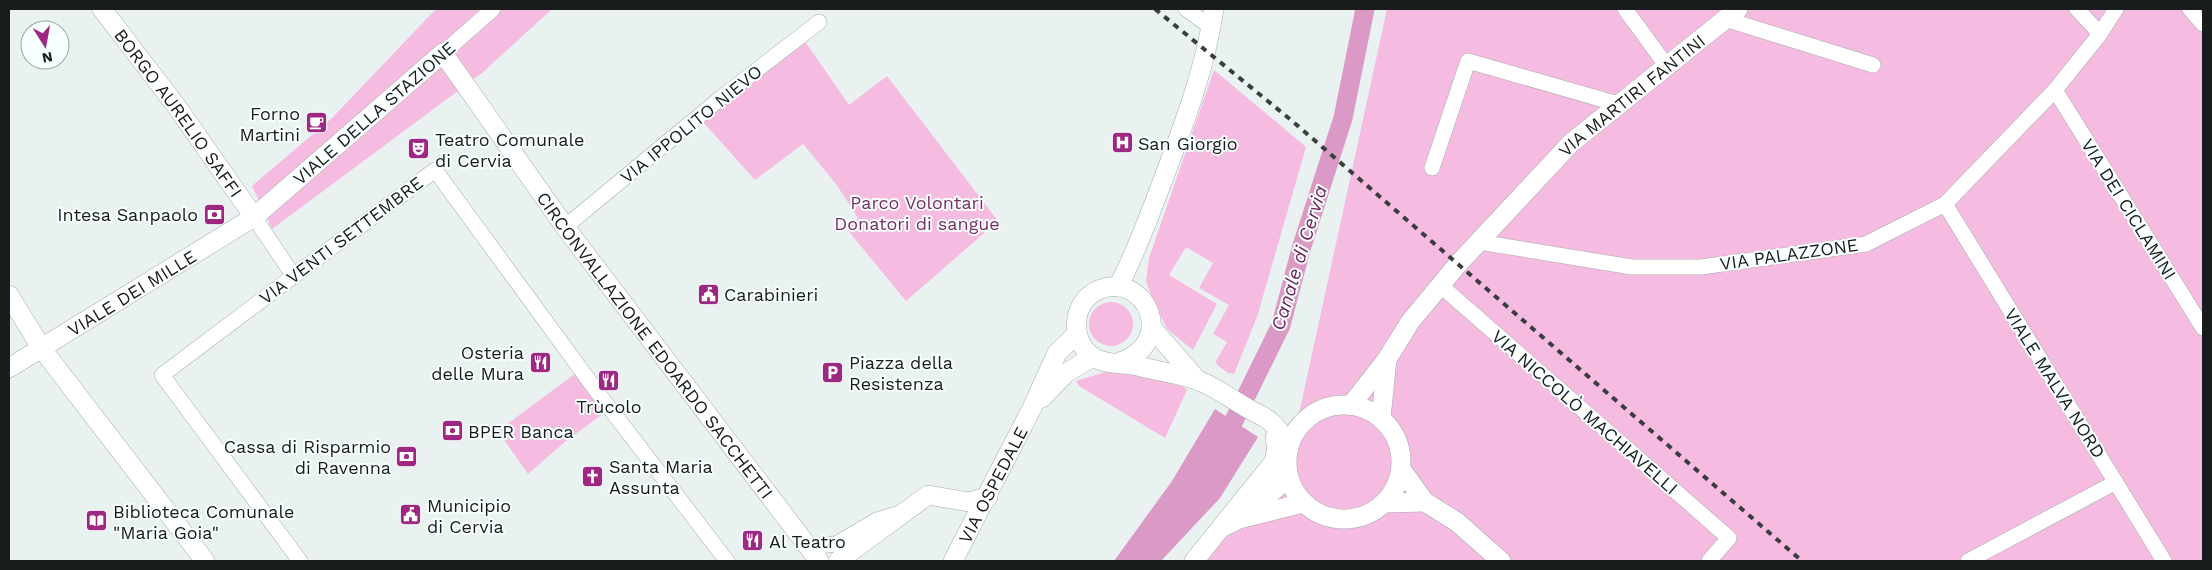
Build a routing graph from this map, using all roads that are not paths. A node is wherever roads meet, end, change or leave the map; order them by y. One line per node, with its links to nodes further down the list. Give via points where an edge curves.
1 (102, 9): 22 (street, BORGO AURELIO SAFFI, via 177,107)
2 (493, 9): 14 (street, VIALE DELLA STAZIONE)
3 (1186, 9): 12 (street)
4 (1214, 9): 12 (street)
5 (1625, 9): 15 (street)
6 (2077, 9): 13 (street)
7 (2116, 9): 13 (street, VIA PALAZZONE)
8 (2190, 9): 11 (street)
9 (1731, 14): 15 (street, VIA MARTIRI FANTINI); 16 (street, VIA MARTIRI FANTINI)
10 (819, 22): 23 (street, VIA IPPOLITO NIEVO)
11 (2203, 24)
12 (1211, 27): 25 (street, via 1184,126)
13 (2100, 34): 17 (street, VIA PALAZZONE)
14 (443, 53): 22 (street, VIALE DELLA STAZIONE); 23 (street, CIRCONVALLAZIONE EDOARDO SACCHETTI)
15 (1666, 65): 18 (street, VIA MARTIRI FANTINI)
16 (1873, 65)
17 (2055, 90): 21 (street, VIA PALAZZONE); 32 (street, VIA DEI CICLAMINI)
18 (1618, 104): 19 (street, via 1468,60); 20 (street, VIA MARTIRI FANTINI, via 1571,143)
19 (1432, 168)
20 (1542, 175): 24 (street, VIA MARTIRI FANTINI); 28 (street, VIA MARTIRI FANTINI)
21 (1945, 204): 24 (street, VIA PALAZZONE, via 1866,244 1701,267 1632,267); 48 (street, VIALE MALVA NORD)
22 (254, 218): 26 (street); 34 (street, VIALE DEI MILLE)
23 (565, 227): 57 (street, CIRCONVALLAZIONE EDOARDO SACCHETTI)
24 (1485, 243): 28 (street, VIA MARTIRI FANTINI)
25 (1134, 256): 27 (street); 30 (street)
26 (293, 275): 59 (street, VIA VENTI SETTEMBRE, via 162,375); 60 (street, VIA VENTI SETTEMBRE, via 435,170 598,393)
27 (1118, 287): 30 (street); 33 (street, via 1098,291 1084,301 1076,320)
28 (1442, 287): 36 (street, VIA MARTIRI FANTINI, via 1410,322); 65 (street, VIA NICCOLÒ MACHIAVELLI, via 1729,538)
29 (9, 295): 34 (street)
30 (1143, 300): 31 (street)
31 (1152, 328): 37 (street, via 1143,349); 39 (street)
32 (2203, 328)
33 (1077, 334): 35 (street); 41 (street, VIA OSPEDALE, via 1057,353)
34 (42, 348): 38 (street, VIALE DEI MILLE); 58 (street)
35 (1093, 357): 37 (street, via 1106,362); 41 (street, via 1066,373)
36 (1387, 359): 40 (street, VIA MARTIRI FANTINI); 42 (street)
37 (1120, 362): 39 (street)
38 (9, 368)
39 (1198, 381): 43 (street)
40 (1350, 405): 42 (street); 44 (street, via 1316,412)
41 (1032, 408): 49 (street, VIA OSPEDALE)
42 (1381, 418): 47 (street, via 1393,432 1400,450)
43 (1272, 422): 44 (street); 45 (street); 55 (street, via 1277,447 1274,462)
44 (1302, 423): 45 (street)
45 (1289, 445): 46 (street)
46 (1287, 469): 52 (street, via 1292,487); 55 (street, via 1279,486)
47 (1401, 469): 51 (street); 53 (street, via 1396,488)
48 (2116, 482): 66 (street); 67 (street, VIALE MALVA NORD)
49 (988, 497): 50 (street, via 970,502); 56 (street, VIA OSPEDALE)
50 (951, 501): 54 (street, via 928,495); 56 (street, via 962,520)
51 (1426, 502): 53 (street); 64 (street, via 1457,522)
52 (1303, 503): 53 (street, via 1335,519 1353,519 1370,514); 55 (street)
53 (1384, 503)
54 (905, 511): 57 (street, via 877,520); 61 (street)
55 (1231, 523): 63 (street)
56 (964, 543): 62 (street, VIA OSPEDALE)
57 (814, 554)
58 (205, 561)
59 (300, 561)
60 (727, 561)
61 (838, 561)
62 (953, 561)
63 (1194, 561)
64 (1501, 561)
65 (1709, 561)
66 (1968, 561)
67 (2164, 561)

